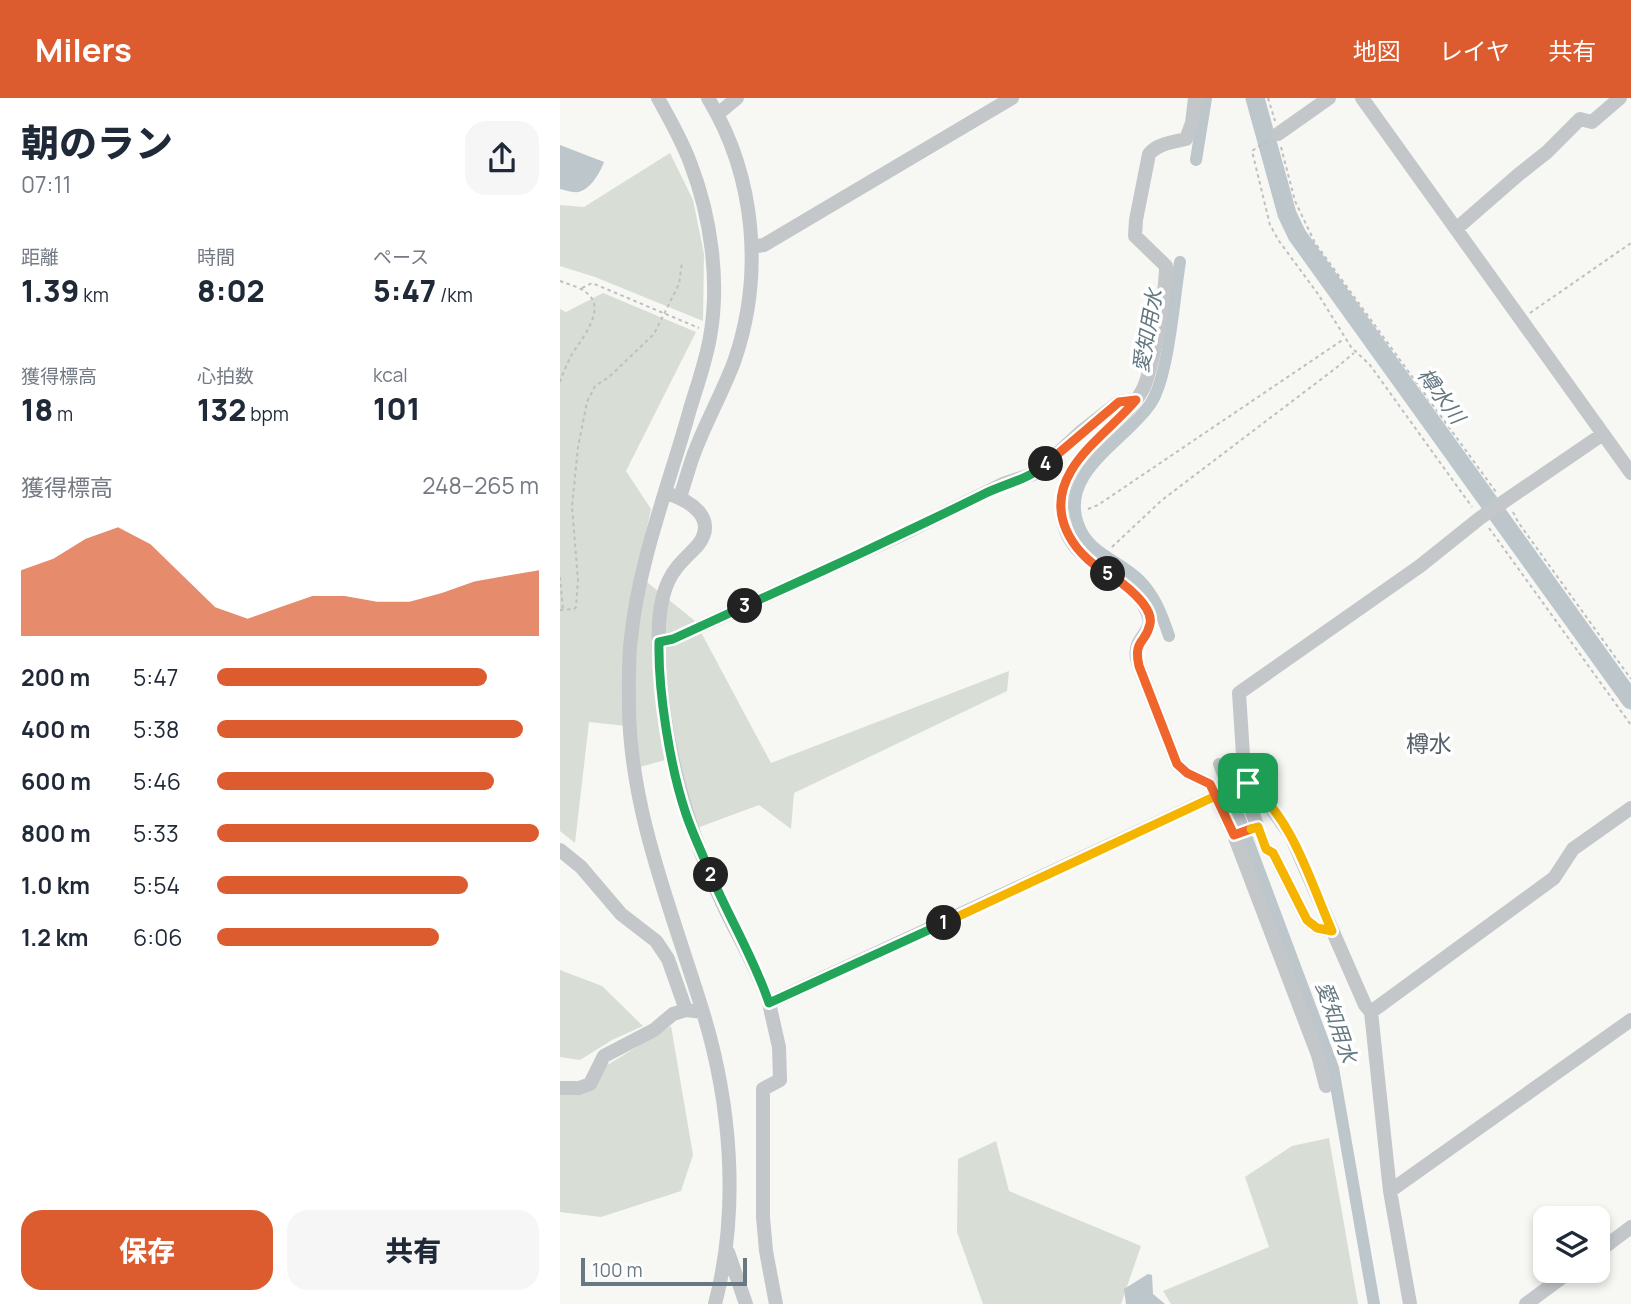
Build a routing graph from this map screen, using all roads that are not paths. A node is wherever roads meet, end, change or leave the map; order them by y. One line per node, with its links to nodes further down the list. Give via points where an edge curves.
1 (658, 98): 16 (street, via 691,165 705,212 713,295 710,337)
2 (708, 98): 9 (street)
3 (737, 98): 9 (street)
4 (1012, 98): 12 (street, via 764,245)
5 (1195, 98): 13 (street, via 1186,139 1153,150 1143,180 1135,236 1161,259 1166,276 1149,376)
6 (1329, 98): 10 (street)
7 (1362, 98): 11 (street)
8 (1620, 98): 11 (street, via 1592,122 1580,119)
9 (718, 114): 12 (street, via 746,194)
10 (1278, 134)
11 (1456, 229): 14 (street)
12 (752, 247): 16 (street, via 744,331)
13 (1136, 400): 17 (street, via 1119,402 1033,474); 19 (street, via 1070,471 1062,498 1063,521 1083,556 1131,590 1146,610 1150,626 1138,644 1139,666 1177,764 1210,784)
14 (1603, 434): 15 (street); 18 (street, via 1239,693)
15 (1631, 473)
16 (673, 495): 17 (street, via 700,512 704,533 666,585); 27 (street, via 645,565 630,639 629,744 671,916)
17 (659, 642): 25 (street, via 678,788 726,911 760,975)
18 (1242, 785): 19 (street); 21 (street); 24 (street, via 1270,806 1291,836)
19 (1216, 796): 22 (street); 25 (street)
20 (1631, 807): 28 (street, via 1573,849 1554,878)
21 (1258, 827): 22 (street); 24 (street, via 1307,920)
22 (1234, 835): 30 (street)
23 (560, 850): 26 (street, via 621,914 656,942 668,959)
24 (1332, 931): 28 (street)
25 (769, 1003): 39 (street, via 779,1046 780,1080 763,1089 762,1217)
26 (686, 1010): 27 (street); 31 (street, via 604,1056 590,1084)
27 (704, 1012): 34 (street, via 728,1136)
28 (1371, 1012): 32 (street)
29 (1631, 1020): 32 (street)
30 (1326, 1086)
31 (560, 1088)
32 (1390, 1192): 40 (street)
33 (1631, 1227): 35 (street)
34 (727, 1243): 37 (street); 38 (street)
35 (1610, 1243)
36 (1554, 1283): 41 (street)
37 (715, 1304)
38 (746, 1304)
39 (776, 1304)
40 (1410, 1304)
41 (1526, 1304)

